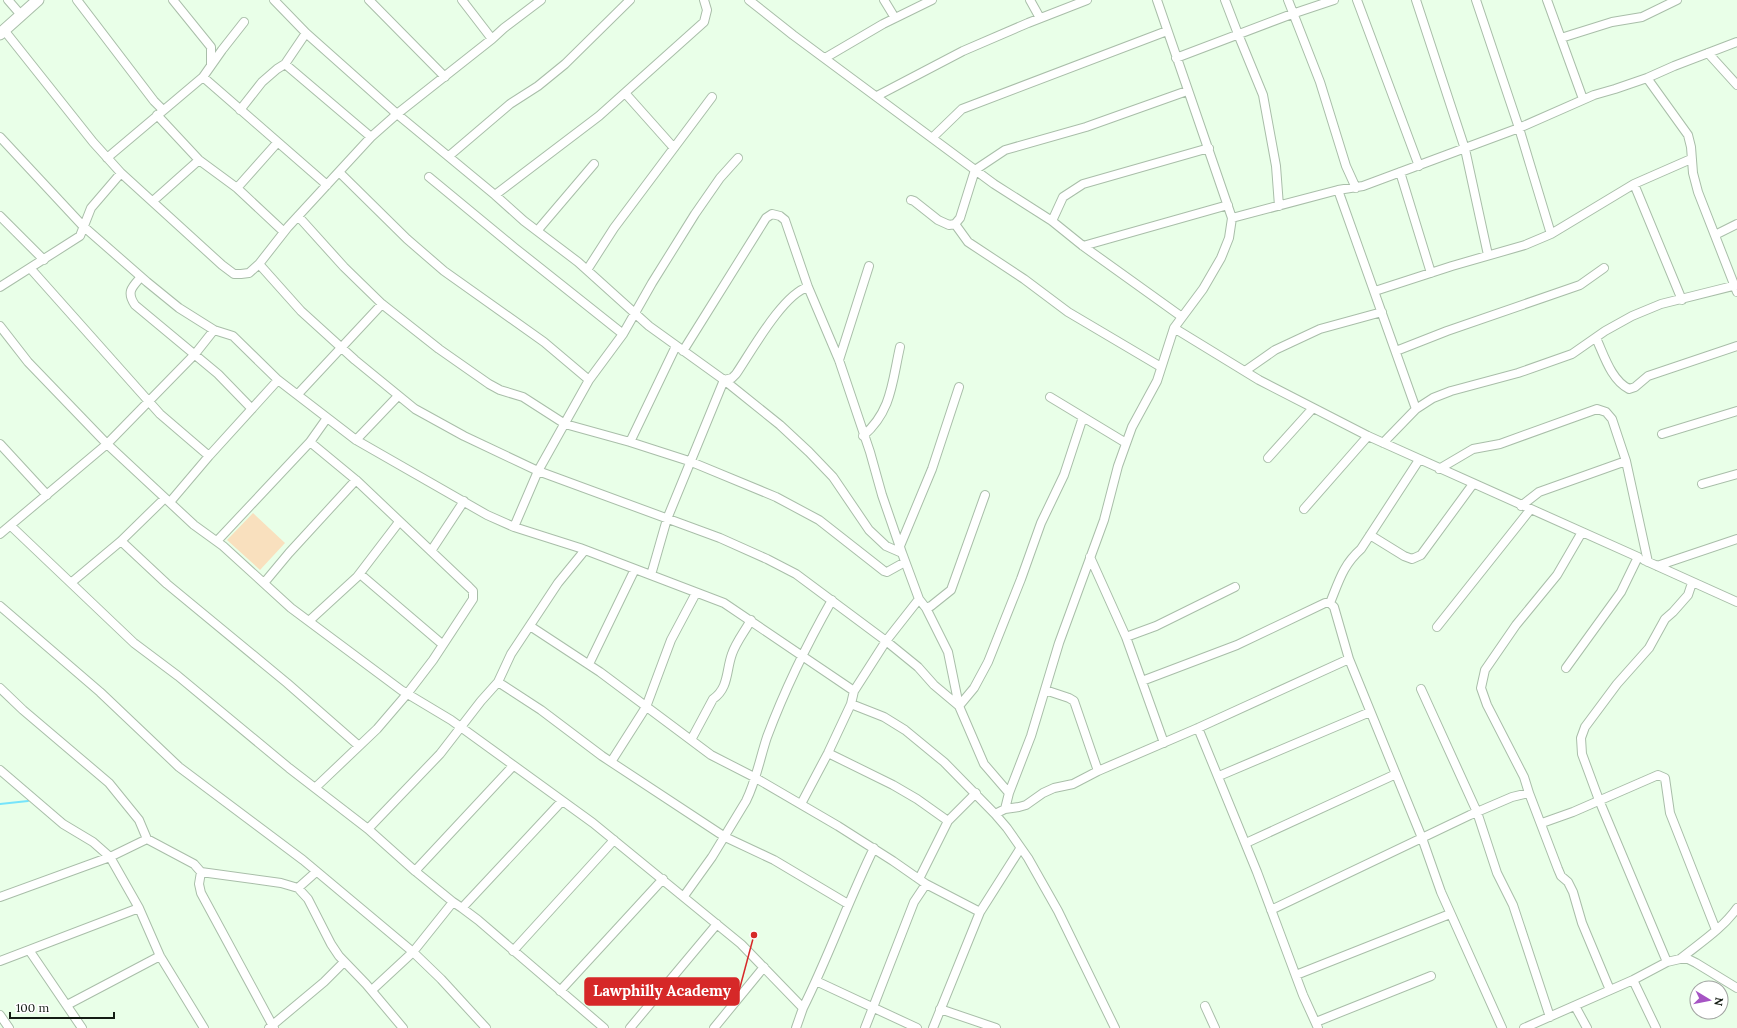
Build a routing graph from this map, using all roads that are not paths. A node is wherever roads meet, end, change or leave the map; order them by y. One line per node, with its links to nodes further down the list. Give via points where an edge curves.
1 (8, 0): 26 (street)
2 (38, 0): 26 (main road)
3 (77, 0): 54 (street)
4 (173, 0): 37 (street)
5 (274, 0): 32 (street)
6 (369, 0): 45 (street)
7 (462, 0): 35 (street)
8 (541, 0): 35 (street)
9 (630, 0): 64 (street, via 565,64 510,104)
10 (704, 0): 49 (street, via 707,10 704,22)
11 (749, 0): 40 (street)
12 (884, 0): 27 (street)
13 (932, 0): 27 (street)
14 (1030, 0): 28 (street)
15 (1087, 0): 28 (street)
16 (1157, 0): 30 (street)
17 (1225, 0): 33 (street)
18 (1288, 0): 25 (street)
19 (1334, 0): 25 (street)
20 (1357, 0): 70 (street)
21 (1416, 0): 63 (street)
22 (1476, 0): 56 (street)
23 (1546, 0): 34 (street)
24 (1677, 0): 34 (street, via 1646,15 1612,22)
25 (1292, 14): 33 (street); 79 (street, via 1320,82 1346,166)
26 (21, 15): 31 (main road)
27 (895, 18): 40 (street)
28 (1040, 18): 50 (street, via 963,51)
29 (244, 22): 38 (street)
30 (1167, 31): 41 (street); 59 (street, via 962,109)
31 (2, 32): 65 (street)
32 (306, 33): 42 (street); 55 (street)
33 (1238, 34): 41 (street); 85 (street, via 1264,96 1276,166)
34 (1561, 38): 52 (street)
35 (492, 39): 45 (street)
36 (1737, 42): 39 (street)
37 (211, 46): 38 (street); 43 (street)
38 (222, 50): 43 (street)
39 (1708, 53): 46 (street); 47 (street)
40 (825, 58): 50 (street)
41 (1176, 58): 48 (street)
42 (285, 64): 53 (street, via 262,82); 58 (street)
43 (211, 65): 44 (street)
44 (203, 77): 53 (street); 54 (street)
45 (445, 77): 55 (street)
46 (1647, 78): 52 (street); 68 (street, via 1688,135)
47 (1737, 85)
48 (1187, 91): 62 (street); 71 (street, via 1086,127 1006,150)
49 (625, 93): 61 (street); 81 (street)
50 (877, 96): 59 (street)
51 (712, 97): 61 (street)
52 (1583, 99): 56 (street)
53 (240, 110): 60 (street)
54 (160, 112): 65 (street); 67 (street)
55 (397, 114): 58 (street); 64 (street)
56 (1519, 128): 63 (street); 95 (street)
57 (0, 137): 92 (street)
58 (371, 138): 72 (street)
59 (932, 138): 71 (street)
60 (277, 143): 77 (street); 78 (street)
61 (674, 148): 104 (street, via 614,228)
62 (1209, 148): 84 (street); 89 (street, via 1083,184 1063,197)
63 (1465, 149): 70 (street); 98 (street)
64 (449, 156): 81 (street)
65 (107, 158): 74 (street)
66 (738, 158): 114 (street, via 720,178 695,214)
67 (199, 160): 78 (street); 83 (street)
68 (1691, 160): 76 (street); 96 (street, via 1698,192)
69 (594, 164): 93 (street)
70 (1419, 166): 73 (street)
71 (975, 170): 89 (street); 90 (street, via 960,218)
72 (339, 172): 77 (street); 131 (street, via 407,239 444,271 544,342)
73 (1400, 172): 79 (street); 105 (street)
74 (121, 173): 83 (street); 92 (street, via 91,208)
75 (429, 177): 119 (street)
76 (1634, 184): 95 (street); 111 (street)
77 (327, 185): 87 (street)
78 (237, 188): 94 (street)
79 (1356, 188): 80 (street)
80 (1338, 190): 85 (street); 110 (street)
81 (495, 195): 93 (street)
82 (911, 200): 90 (street, via 938,220 949,225)
83 (153, 201): 100 (street, via 222,266 234,274 248,273)
84 (1228, 205): 88 (street); 97 (street)
85 (1279, 206): 88 (street)
86 (0, 216): 99 (street)
87 (298, 216): 94 (street); 112 (street)
88 (1232, 218): 115 (street, via 1229,238 1221,258 1203,289)
89 (1052, 221): 97 (street)
90 (954, 224): 128 (street, via 968,242 1068,312)
91 (1737, 224): 96 (street)
92 (83, 226): 99 (street, via 80,236); 106 (street)
93 (537, 230): 104 (street)
94 (284, 232): 100 (street)
95 (1551, 234): 98 (street, via 1525,246)
96 (1715, 235): 109 (street)
97 (1083, 246): 115 (street)
98 (1488, 255): 105 (street)
99 (44, 260): 102 (street)
100 (259, 264): 123 (street, via 301,311)
101 (869, 266): 127 (street)
102 (30, 268): 107 (street); 137 (street)
103 (1604, 268): 125 (street, via 1580,285)
104 (587, 270): 114 (street)
105 (1431, 273): 110 (street)
106 (141, 277): 118 (street, via 179,308); 126 (street, via 130,293 135,304)
107 (0, 287)
108 (808, 287): 124 (street, via 785,220 772,214 766,218); 127 (street); 132 (street, via 801,289 783,306 736,374)
109 (1736, 288): 111 (street)
110 (1375, 291): 113 (street)
111 (1682, 300): 120 (street, via 1662,304 1632,316)
112 (382, 304): 123 (street); 144 (street, via 489,384 523,397)
113 (1382, 312): 125 (street); 129 (street, via 1320,329 1274,350)
114 (636, 314): 119 (street); 124 (street)
115 (1182, 317): 117 (street)
116 (0, 326): 154 (street, via 28,362)
117 (1174, 328): 128 (street); 129 (street)
118 (214, 330): 126 (street); 130 (street, via 233,336)
119 (623, 334): 131 (street)
120 (1596, 338): 121 (street, via 1612,372 1622,386 1629,389 1648,376); 139 (street, via 1561,359 1450,391)
121 (1737, 346)
122 (900, 347): 146 (street, via 887,403 878,422)
123 (342, 348): 134 (street); 135 (street)
124 (680, 349): 132 (street); 150 (street)
125 (1396, 351): 139 (street)
126 (195, 354): 137 (street); 140 (street)
127 (839, 360): 146 (street)
128 (1162, 367): 151 (street)
129 (1245, 372): 138 (street)
130 (278, 380): 134 (street); 140 (street)
131 (589, 380): 144 (street)
132 (724, 380): 158 (street); 183 (street, via 809,452 833,477 869,530 886,546)
133 (959, 387): 183 (street, via 932,469)
134 (298, 394): 143 (street)
135 (398, 396): 148 (street); 161 (street, via 415,409 464,436)
136 (1050, 397): 142 (street)
137 (148, 401): 154 (street); 155 (street)
138 (1313, 408): 147 (street); 156 (street)
139 (1416, 408): 152 (street)
140 (252, 409): 155 (street)
141 (1737, 411): 145 (street)
142 (1083, 417): 151 (street); 224 (street, via 1064,475 1041,523 988,662 974,688)
143 (327, 418): 148 (street); 149 (street)
144 (565, 424): 150 (street); 161 (street)
145 (1662, 434)
146 (863, 436): 183 (street)
147 (1368, 436): 152 (street); 171 (street)
148 (356, 440): 169 (street)
149 (310, 442): 163 (street); 182 (street)
150 (630, 442): 158 (street)
151 (1126, 443): 186 (street, via 1104,520)
152 (1383, 443): 157 (street)
153 (0, 444): 166 (street)
154 (106, 444): 166 (street); 168 (street)
155 (209, 456): 168 (street)
156 (1268, 458)
157 (1419, 460): 160 (street); 179 (street)
158 (689, 461): 173 (street); 188 (street, via 776,497 819,520 884,571 887,572)
159 (1626, 461): 160 (street, via 1612,419 1606,412 1598,409 1500,444 1473,449); 170 (street, via 1539,492); 189 (street)
160 (1439, 469): 164 (street)
161 (538, 471): 173 (street); 176 (street)
162 (1737, 474): 165 (street)
163 (356, 480): 174 (street); 195 (street)
164 (1472, 484): 170 (street); 179 (street, via 1421,555 1412,559 1404,556)
165 (1702, 484)
166 (47, 495): 175 (street)
167 (985, 495): 204 (street, via 951,590)
168 (168, 500): 181 (street); 182 (street, via 194,525)
169 (464, 501): 176 (street); 185 (street)
170 (1521, 506): 172 (street)
171 (1304, 509)
172 (1530, 510): 177 (street); 208 (street)
173 (667, 519): 193 (street); 200 (street, via 767,558 796,574)
174 (399, 522): 185 (street); 192 (street)
175 (11, 526): 178 (street); 194 (street)
176 (514, 527): 184 (street)
177 (1582, 532): 187 (street); 241 (street, via 1557,575 1516,625 1485,670 1482,682 1481,688 1487,705 1524,777)
178 (0, 534)
179 (1370, 535): 202 (street, via 1343,570)
180 (1737, 539): 190 (street)
181 (121, 541): 194 (street); 231 (street, via 167,584)
182 (217, 541): 195 (street)
183 (901, 549): 188 (street)
184 (585, 550): 191 (street); 207 (street, via 558,583)
185 (431, 551): 211 (street, via 473,591 473,599)
186 (1090, 557): 209 (street); 220 (street)
187 (1638, 557): 189 (street); 215 (street, via 1621,592)
188 (905, 562): 199 (street)
189 (1648, 562): 190 (street)
190 (1657, 566): 196 (street)
191 (635, 569): 193 (street); 214 (street)
192 (360, 574): 206 (street); 211 (street)
193 (651, 575): 198 (street)
194 (72, 582): 240 (street, via 134,643)
195 (264, 583): 206 (street)
196 (1692, 583): 201 (street); 244 (street, via 1688,595 1665,619 1649,648 1617,684 1585,727 1581,738 1582,754)
197 (1236, 587): 209 (street, via 1156,626)
198 (696, 593): 205 (street, via 724,603); 225 (street, via 671,640)
199 (919, 599): 204 (street); 210 (street)
200 (832, 600): 210 (street); 212 (street)
201 (1737, 602)
202 (1330, 603): 213 (street, via 1334,607); 216 (street, via 1325,603 1237,645)
203 (0, 606): 263 (street, via 100,692 179,767)
204 (926, 608): 224 (street, via 948,652)
205 (751, 620): 212 (street); 229 (street, via 732,652 724,688 713,699)
206 (309, 621): 222 (street)
207 (530, 626): 214 (street); 217 (street, via 511,654)
208 (1437, 627)
209 (1126, 637): 216 (street)
210 (886, 641): 221 (street); 224 (street)
211 (442, 644): 222 (street)
212 (802, 655): 221 (street); 239 (street, via 770,730)
213 (1349, 659): 226 (street); 228 (street)
214 (589, 664): 225 (street)
215 (1566, 668)
216 (1142, 681): 230 (street)
217 (498, 682): 227 (street); 233 (street, via 542,710)
218 (0, 688): 255 (street, via 109,783 139,820)
219 (1421, 688): 248 (street)
220 (1045, 690): 236 (street, via 1074,701); 243 (street)
221 (854, 691): 223 (street)
222 (407, 694): 227 (street); 231 (street)
223 (851, 704): 232 (street); 242 (street, via 884,717 905,730)
224 (959, 706): 243 (street, via 984,764)
225 (646, 707): 229 (street); 233 (street)
226 (1370, 712): 237 (street); 238 (street)
227 (460, 727): 234 (street); 252 (street, via 440,754)
228 (1198, 728): 230 (street); 238 (street)
229 (691, 740): 239 (street, via 711,755)
230 (1164, 743): 236 (street)
231 (359, 746): 240 (street)
232 (828, 753): 246 (street); 250 (street, via 893,785)
233 (611, 762): 253 (street)
234 (513, 766): 245 (street); 261 (street)
235 (0, 770): 260 (street, via 63,824 93,842)
236 (1098, 771): 247 (street, via 1073,784 1054,788 1019,807)
237 (1396, 774): 254 (street); 257 (street)
238 (1218, 776): 257 (street)
239 (754, 778): 246 (street); 253 (street, via 749,796)
240 (315, 788): 252 (street)
241 (1529, 792): 248 (street); 251 (street)
242 (976, 793): 249 (street); 250 (street)
243 (1009, 793): 247 (street)
244 (1599, 800): 251 (street); 279 (street, via 1658,775 1665,778 1670,813); 287 (street)
245 (562, 801): 256 (street); 273 (street)
246 (801, 804): 258 (street)
247 (1005, 809): 249 (street)
248 (1477, 812): 254 (street); 304 (street, via 1497,873 1513,905)
249 (995, 814): 259 (street)
250 (948, 822): 264 (street)
251 (1542, 823): 295 (street, via 1561,876 1573,892 1582,923)
252 (368, 829): 261 (street)
253 (725, 837): 268 (street); 271 (street, via 774,860)
254 (1422, 838): 275 (street); 277 (street)
255 (147, 839): 260 (street); 262 (street, via 194,864)
256 (614, 840): 265 (street); 281 (street)
257 (1246, 843): 275 (street)
258 (874, 848): 264 (street); 271 (street)
259 (1020, 849): 276 (street); 320 (street, via 1028,858 1058,911)
260 (110, 857): 269 (street); 272 (street)
261 (415, 871): 270 (street)
262 (202, 872): 267 (street, via 281,883); 306 (street, via 199,884 202,893)
263 (316, 872): 267 (street); 282 (street)
264 (919, 879): 266 (street)
265 (663, 880): 268 (street); 296 (street)
266 (926, 884): 276 (street); 300 (street, via 914,902)
267 (298, 888): 286 (street, via 308,899 331,944)
268 (684, 896): 278 (street)
269 (0, 897)
270 (453, 902): 273 (street); 282 (street)
271 (848, 904): 292 (street)
272 (139, 908): 280 (street); 283 (street)
273 (462, 908): 281 (street)
274 (1737, 908): 279 (street)
275 (1271, 910): 289 (street)
276 (980, 912): 302 (street)
277 (1450, 914): 289 (street); 322 (street)
278 (717, 924): 288 (street); 313 (street)
279 (1716, 930): 284 (street)
280 (29, 950): 285 (street); 297 (street)
281 (513, 951): 296 (street)
282 (413, 952): 294 (street); 311 (street)
283 (160, 956): 297 (street); 309 (street)
284 (1680, 959): 287 (street); 293 (street, via 1696,963)
285 (0, 961)
286 (344, 962): 294 (street); 306 (street)
287 (1668, 962): 291 (street)
288 (764, 967): 301 (street); 314 (street)
289 (1296, 975): 305 (street)
290 (1432, 976): 305 (street)
291 (1633, 980): 295 (street); 325 (street)
292 (816, 981): 300 (street); 301 (street)
293 (1737, 988)
294 (372, 990): 310 (street)
295 (1610, 990): 299 (street)
296 (560, 991): 312 (street)
297 (66, 1005): 308 (street)
298 (1205, 1006): 321 (street)
299 (1575, 1006): 304 (street); 324 (street)
300 (874, 1007): 316 (street); 317 (street)
301 (803, 1008): 315 (street)
302 (940, 1009): 318 (street); 319 (street)
303 (0, 1015): 307 (street)
304 (1550, 1017): 323 (street)
305 (1317, 1025)
306 (272, 1027)
307 (9, 1028)
308 (82, 1028)
309 (204, 1028)
310 (403, 1028)
311 (486, 1028)
312 (604, 1028)
313 (630, 1028)
314 (714, 1028)
315 (796, 1028)
316 (865, 1028)
317 (917, 1028)
318 (933, 1028)
319 (996, 1028)
320 (1115, 1028)
321 (1215, 1028)
322 (1502, 1028)
323 (1524, 1028)
324 (1587, 1028)
325 (1656, 1028)

